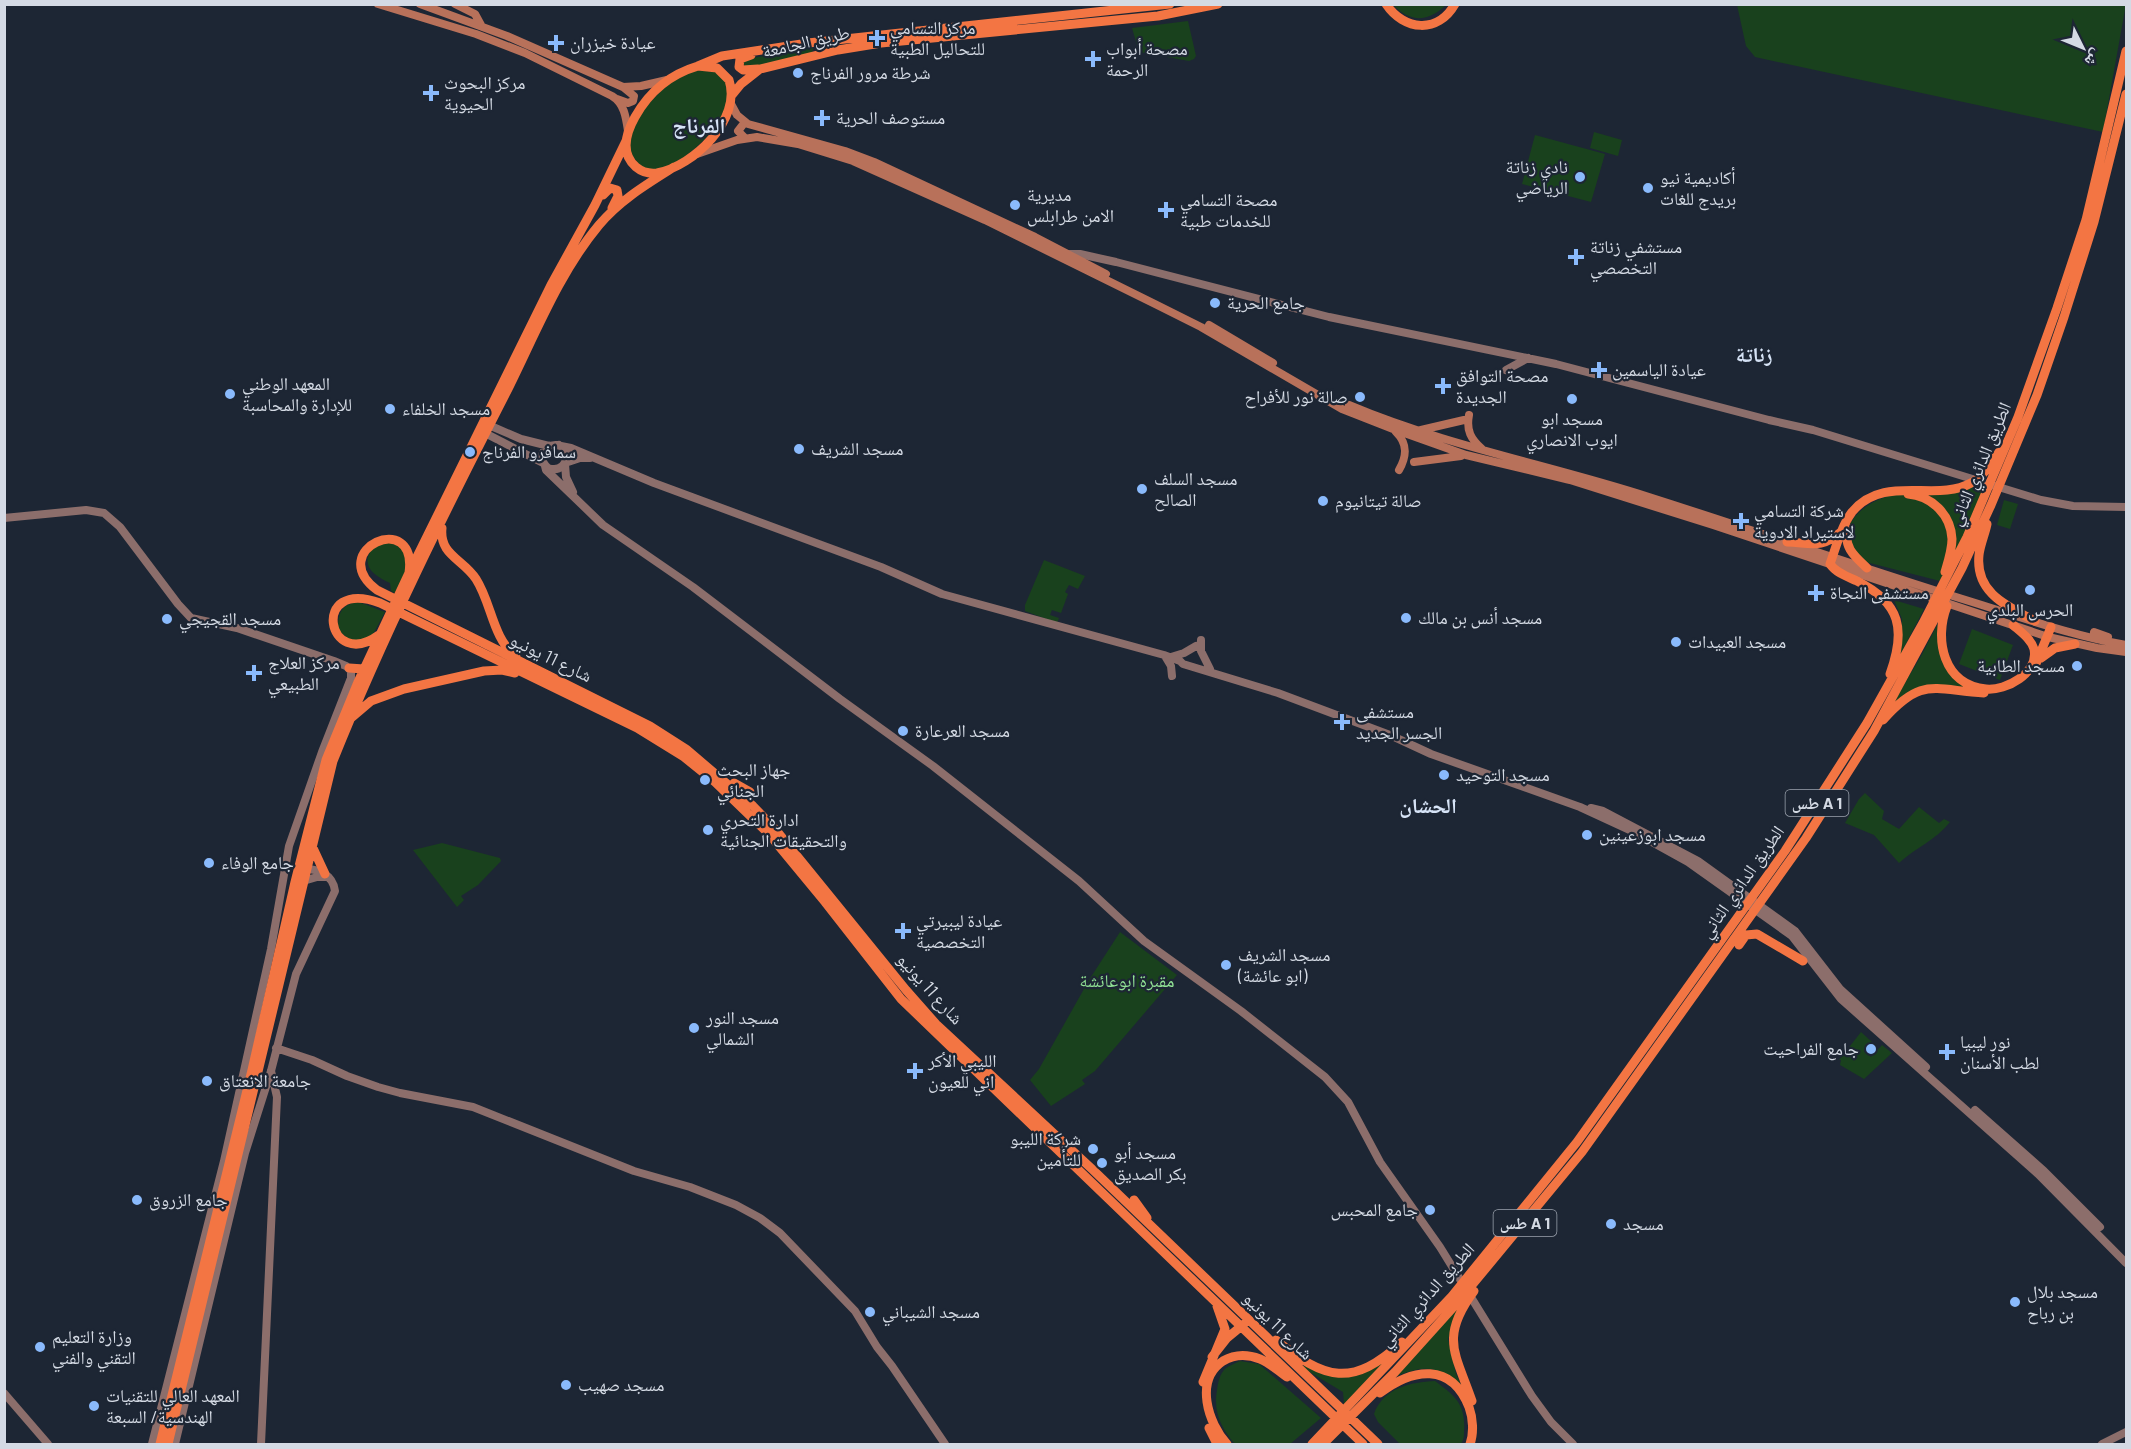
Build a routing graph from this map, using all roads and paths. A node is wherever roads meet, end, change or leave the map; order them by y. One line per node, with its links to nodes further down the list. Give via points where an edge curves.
1 (378, 4): 17 (main road, via 448,24 517,50)
2 (455, 4): 9 (main road, via 474,15)
3 (1170, 4): 8 (highway, طريق الجامعة)
4 (1218, 4): 13 (highway, طريق الجامعة, via 1158,16 881,43)
5 (1386, 4): 6 (highway, via 1398,19 1426,26 1444,17)
6 (1455, 4)
7 (422, 5): 9 (main road)
8 (1151, 6): 10 (highway, طريق الجامعة)
9 (481, 25): 15 (main road)
10 (763, 50): 12 (highway, طريق الجامعة, via 722,56); 13 (highway, via 738,62 743,70)
11 (2127, 51): 34 (highway, الطريق الدائري الثاني / طس A 1, via 2086,220)
12 (698, 66): 14 (highway); 18 (highway, via 712,67 725,74 731,84)
13 (760, 69): 18 (highway, طريق الجامعة, via 741,84)
14 (667, 80): 15 (main road); 20 (highway, via 646,100)
15 (623, 87): 17 (main road, via 634,96 633,101)
16 (2127, 94): 44 (highway, الطريق الدائري الثاني / طس A 1, via 2094,222 2064,317 2037,395)
17 (617, 99): 20 (main road, via 625,113)
18 (731, 99): 19 (main road, via 737,115); 23 (highway, via 714,136)
19 (745, 122): 21 (main road, via 738,131); 27 (main road, via 874,162)
20 (628, 131): 22 (highway)
21 (745, 138): 23 (main road); 28 (main road, via 778,139 853,161)
22 (626, 141): 24 (highway, via 627,155 640,170 656,173); 25 (highway)
23 (694, 155): 24 (highway)
24 (674, 167): 26 (highway)
25 (595, 205): 26 (highway, via 607,190 615,189 618,196); 31 (highway, via 551,285)
26 (610, 213): 31 (highway, via 585,244 560,286)
27 (1070, 254): 28 (main road); 29 (street, via 1116,262 1338,320)
28 (1168, 307): 32 (main road, via 1342,409); 33 (main road, via 1247,346 1343,403)
29 (1497, 352): 30 (street); 30 (street, via 1505,368)
30 (1528, 358): 45 (street, via 1813,429 2028,497 2067,505)
31 (484, 428): 36 (street); 42 (street); 48 (highway); 54 (highway)
32 (1394, 429): 38 (main road); 43 (main road, via 1406,451)
33 (1419, 431): 37 (main road); 37 (main road, via 1467,418 1470,437)
34 (2012, 432): 49 (highway, via 1986,471 1972,483 1951,489 1899,490 1877,495 1853,511); 56 (highway, الطريق الدائري الثاني / طس A 1, via 1976,519)
35 (558, 445): 36 (street); 39 (street); 41 (street, via 566,452)
36 (549, 446): 42 (street, via 543,453)
37 (1482, 450): 50 (main road, via 1572,473)
38 (1467, 455): 40 (main road); 51 (main road, via 1570,480)
39 (600, 460): 41 (street, via 580,458); 68 (street, via 942,594)
40 (1414, 462)
41 (565, 463): 42 (street, via 555,469); 46 (street, via 570,487)
42 (544, 464): 46 (street)
43 (1399, 470)
44 (1991, 505): 53 (highway, الطريق الدائري الثاني / طس A 1); 59 (highway, via 1979,553 1981,578 1995,598)
45 (2127, 507)
46 (586, 509): 129 (street, via 933,766 1079,880 1150,946 1325,1077 1348,1102 1380,1162 1458,1274 1532,1396)
47 (4, 518): 72 (street, via 86,510 104,513 120,527 191,618 248,632)
48 (443, 520): 71 (highway, via 443,547 472,572 503,643); 78 (highway)
49 (1841, 532): 50 (highway, via 1821,545); 51 (highway)
50 (1787, 542): 51 (main road)
51 (1831, 560): 52 (main road); 55 (main road); 79 (highway, via 1836,571 1883,597 1896,620 1898,650)
52 (1867, 568): 55 (main road); 56 (highway, via 1847,544 1847,530 1856,514 1890,495 1904,493 1925,498 1943,513 1951,530 1951,548)
53 (1962, 568): 60 (highway, via 1940,632 1950,667 1966,682 1986,689 2010,685 2032,663 2034,650); 80 (highway, الطريق الدائري الثاني / طس A 1)
54 (409, 573): 58 (highway, via 406,549 390,539 370,544 361,560 372,586); 63 (highway)
55 (1925, 592): 57 (main road)
56 (1937, 596): 79 (highway, الطريق الدائري الثاني / طس A 1)
57 (1960, 603): 59 (main road); 60 (main road)
58 (415, 614): 63 (highway, via 367,598 353,598 339,605 332,618 337,633 350,644 368,643); 71 (highway, شارع 11 يونيو); 75 (highway, شارع 11 يونيو)
59 (2035, 621): 61 (main road)
60 (2013, 625): 61 (main road)
61 (2049, 632): 65 (main road); 66 (main road); 69 (highway)
62 (2094, 632): 64 (main road)
63 (379, 635): 73 (highway)
64 (2127, 639)
65 (2075, 644): 67 (main road); 69 (highway, via 2055,648)
66 (2127, 645)
67 (2127, 652)
68 (1166, 656): 70 (street); 74 (street, via 1184,653 1198,643); 76 (street)
69 (2039, 660): 80 (highway, via 2023,681 2011,689 1982,693 1939,687 1915,693 1895,707)
70 (1180, 662): 74 (street); 77 (street)
71 (525, 664): 75 (highway, شارع 11 يونيو)
72 (349, 668): 73 (highway); 95 (street, via 351,678 289,846)
73 (364, 669): 84 (highway, via 326,760)
74 (1210, 669): 77 (street)
75 (532, 674): 78 (highway, via 484,670 405,689 371,701); 81 (highway, شارع 11 يونيو, via 614,706 681,744); 87 (highway, شارع 11 يونيو, via 684,757 768,833)
76 (1172, 676)
77 (1320, 708): 94 (street, via 1600,816 1688,862 1769,915 1792,936 1841,999)
78 (349, 720): 83 (highway, via 333,760)
79 (1867, 723): 102 (highway, الطريق الدائري الثاني / طس A 1, via 1785,852 1620,1084)
80 (1874, 731): 91 (highway, الطريق الدائري الثاني / طس A 1, via 1806,838)
81 (720, 776): 82 (highway); 87 (highway, شارع 11 يونيو, via 776,830)
82 (750, 792)
83 (312, 846): 84 (highway); 85 (highway)
84 (302, 869): 85 (street, via 313,868); 86 (highway)
85 (327, 876): 86 (street); 92 (street, via 335,891 296,974)
86 (299, 882): 95 (highway); 117 (highway)
87 (828, 899): 89 (highway, شارع 11 يونيو); 103 (highway, شارع 11 يونيو, via 901,999)
88 (856, 916): 89 (highway)
89 (872, 947): 98 (highway, شارع 11 يونيو, via 936,1023)
90 (1803, 961): 91 (highway, via 1751,933 1714,978)
91 (1704, 984): 99 (highway, الطريق الدائري الثاني / طس A 1, via 1582,1152)
92 (276, 1048): 93 (street); 120 (street, via 378,1087 474,1107 634,1171 690,1187 760,1218 780,1233 855,1311)
93 (271, 1071): 118 (street, via 245,1153); 119 (street, via 277,1097)
94 (1932, 1075): 100 (street, via 2052,1178); 101 (street)
95 (219, 1189): 97 (highway)
96 (1134, 1200): 98 (highway)
97 (213, 1217): 115 (street); 116 (highway)
98 (1159, 1235): 104 (highway, شارع 11 يونيو)
99 (1507, 1244): 125 (highway, الطريق الدائري الثاني / طس A 1, via 1395,1372); 128 (highway, via 1455,1324 1454,1354 1475,1413)
100 (2127, 1258)
101 (2127, 1263)
102 (1452, 1296): 104 (highway, via 1385,1356 1365,1369 1349,1372 1311,1366); 110 (highway, الطريق الدائري الثاني / طس A 1)
103 (1216, 1304): 105 (highway, شارع 11 يونيو); 106 (highway, via 1225,1329)
104 (1251, 1322): 105 (highway); 109 (highway, شارع 11 يونيو)
105 (1240, 1326): 106 (highway); 108 (highway, شارع 11 يونيو)
106 (1212, 1357): 121 (highway, via 1202,1398)
107 (4, 1394): 114 (street)
108 (1313, 1396): 109 (highway, شارع 11 يونيو); 122 (highway, via 1260,1359 1236,1355 1228,1358 1217,1365 1207,1387 1212,1423)
109 (1326, 1402): 111 (highway)
110 (1331, 1424): 123 (highway); 124 (highway, الطريق الدائري الثاني / طس A 1)
111 (1355, 1431): 113 (highway); 126 (highway)
112 (2127, 1432): 130 (street)
113 (1378, 1443)
114 (48, 1444)
115 (152, 1444)
116 (160, 1444)
117 (168, 1444)
118 (175, 1444)
119 (261, 1444)
120 (945, 1444)
121 (1217, 1444)
122 (1227, 1444)
123 (1304, 1444)
124 (1312, 1444)
125 (1325, 1444): 127 (highway, via 1372,1399 1414,1374 1448,1378 1464,1396 1473,1427)
126 (1364, 1444)
127 (1470, 1444)
128 (1476, 1444)
129 (1573, 1444)
130 (2102, 1444)

